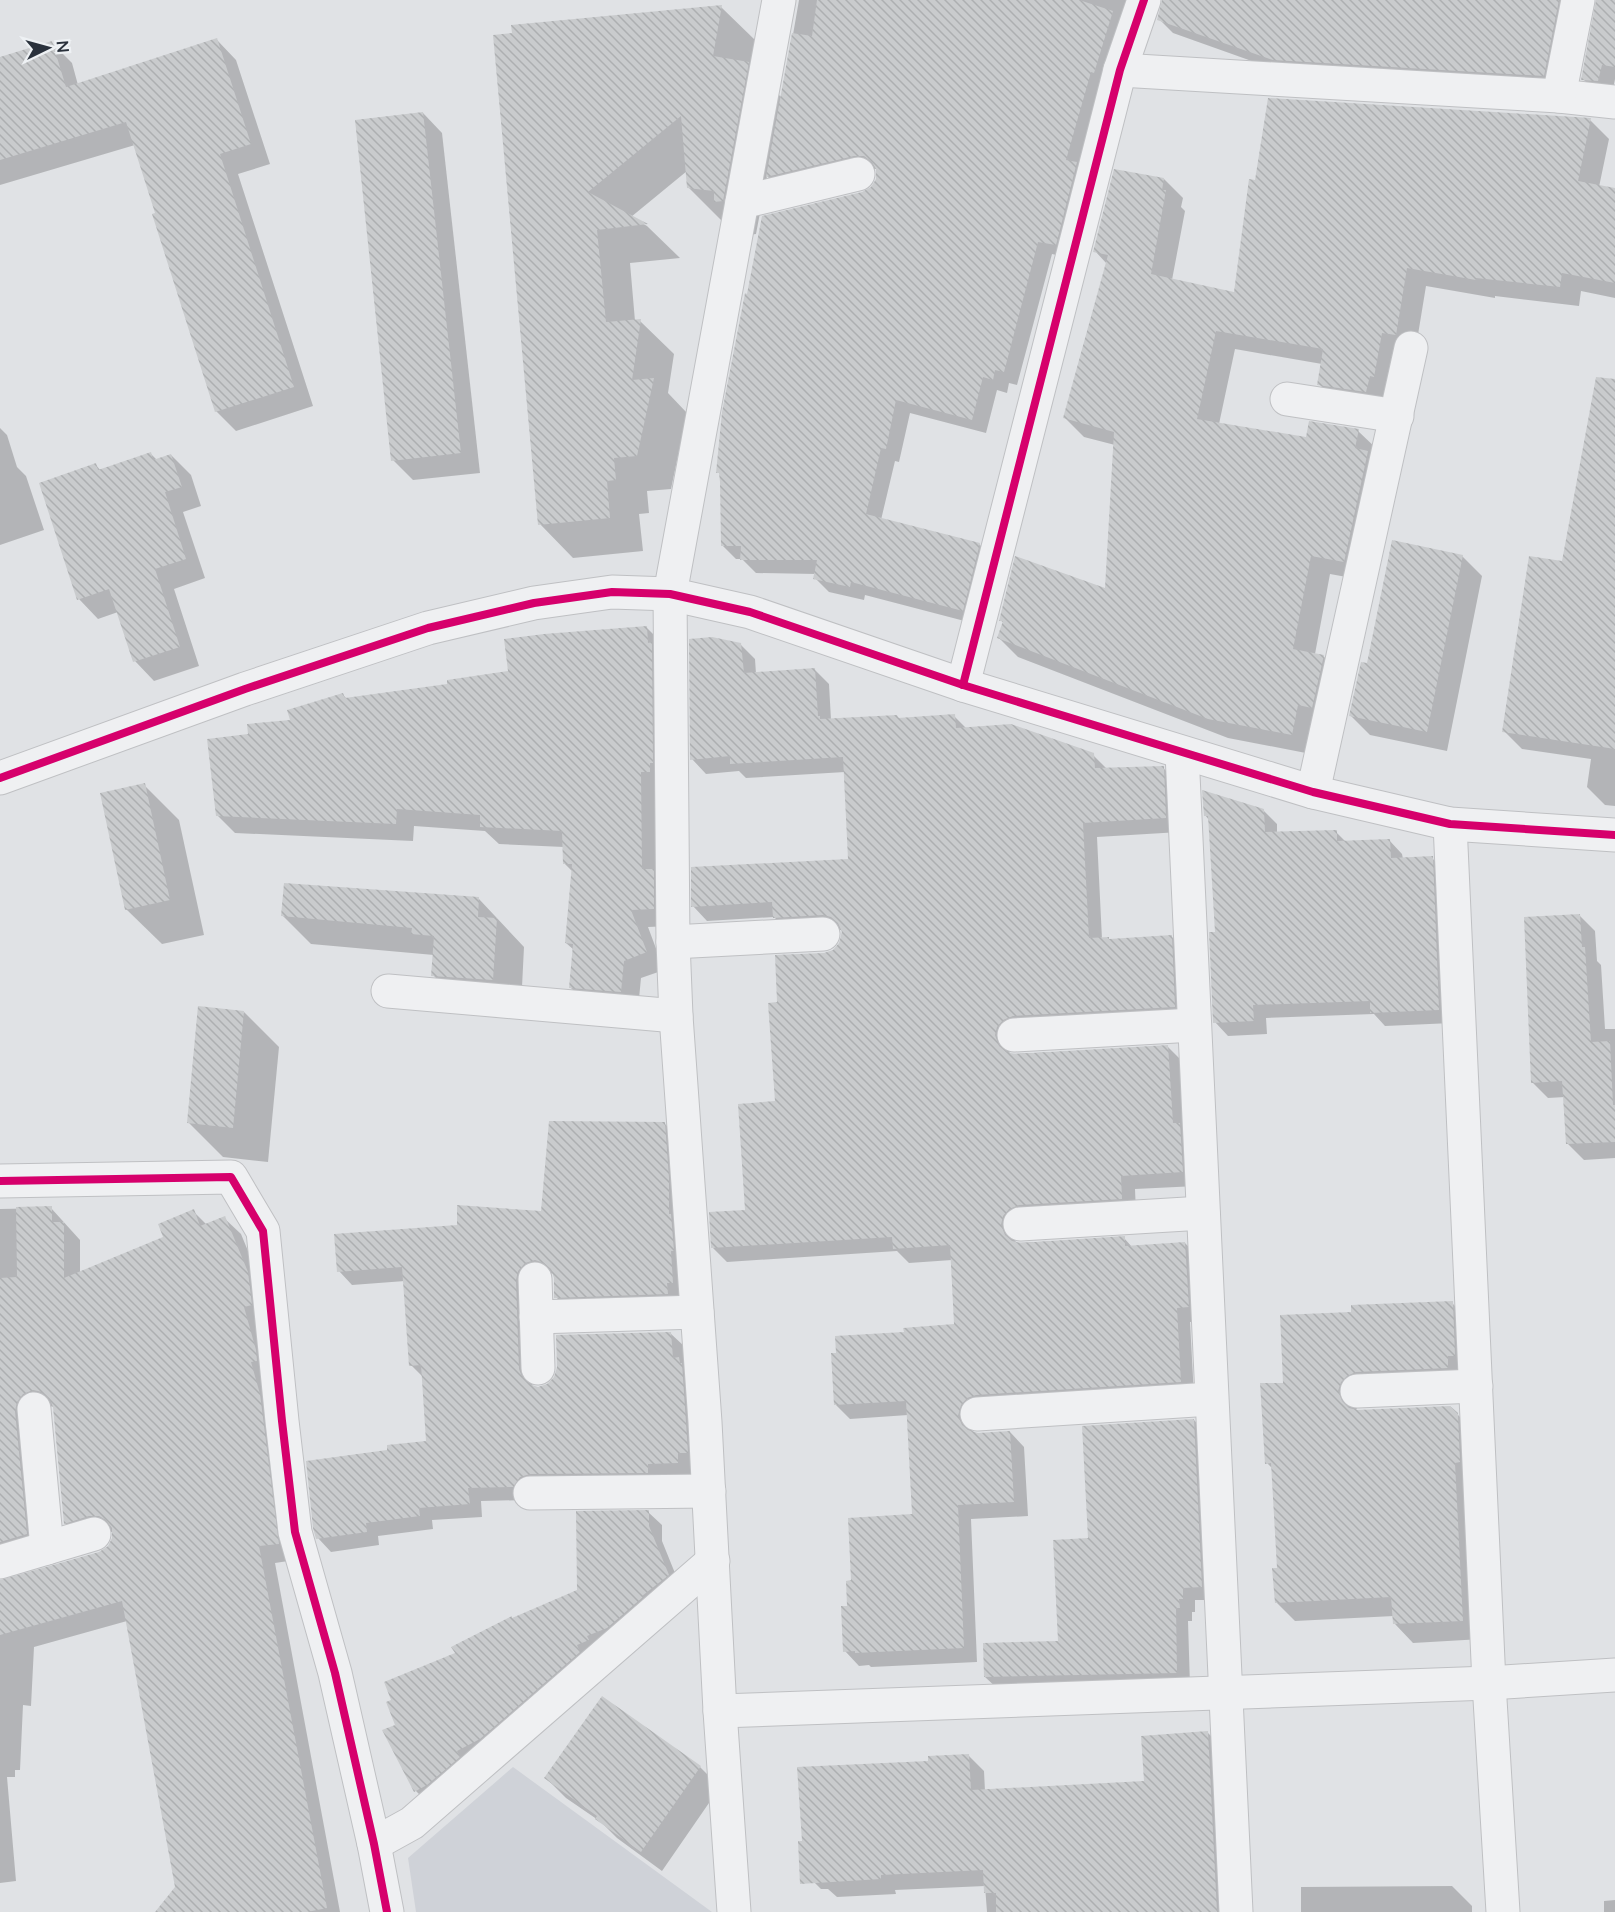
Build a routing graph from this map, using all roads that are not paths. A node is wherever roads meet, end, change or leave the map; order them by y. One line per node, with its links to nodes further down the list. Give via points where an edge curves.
1 (779, 0): 8 (street)
2 (1143, 0): 4 (street)
3 (1578, 0): 5 (street)
4 (1120, 70): 5 (street); 13 (street)
5 (1559, 96): 6 (street)
6 (1615, 102)
7 (858, 174): 8 (street)
8 (742, 202): 12 (street)
9 (1411, 348): 11 (street)
10 (1287, 399): 11 (street)
11 (1397, 416): 16 (street)
12 (670, 594): 13 (street, via 750,612); 15 (street, via 612,592 534,603 428,628); 20 (street)
13 (963, 685): 14 (street)
14 (1182, 753): 16 (street); 23 (street)
15 (0, 778)
16 (1313, 792): 17 (street)
17 (1450, 824): 18 (street); 32 (street)
18 (1615, 835)
19 (823, 934): 20 (street)
20 (673, 942): 22 (street)
21 (388, 991): 22 (street)
22 (676, 1016): 29 (street)
23 (1194, 1025): 24 (street); 26 (street)
24 (1014, 1035)
25 (0, 1181): 47 (street, via 231,1178 263,1231 296,1532 335,1673)
26 (1203, 1213): 27 (street); 34 (street)
27 (1020, 1224)
28 (535, 1279): 30 (street)
29 (697, 1312): 30 (street); 37 (street)
30 (536, 1317): 31 (street)
31 (538, 1368)
32 (1476, 1386): 33 (street); 44 (street)
33 (1357, 1391)
34 (1211, 1399): 36 (street); 45 (street)
35 (34, 1409): 40 (street)
36 (977, 1414)
37 (709, 1491): 38 (street); 41 (street)
38 (530, 1493)
39 (94, 1534): 40 (street)
40 (46, 1548): 42 (street)
41 (713, 1561): 46 (street); 47 (street, via 412,1823)
42 (0, 1562)
43 (1615, 1675): 44 (street)
44 (1489, 1683): 45 (street); 51 (street)
45 (1225, 1693): 46 (street); 50 (street)
46 (720, 1711): 49 (street)
47 (374, 1844): 48 (street)
48 (387, 1912)
49 (734, 1912)
50 (1236, 1912)
51 (1503, 1912)

